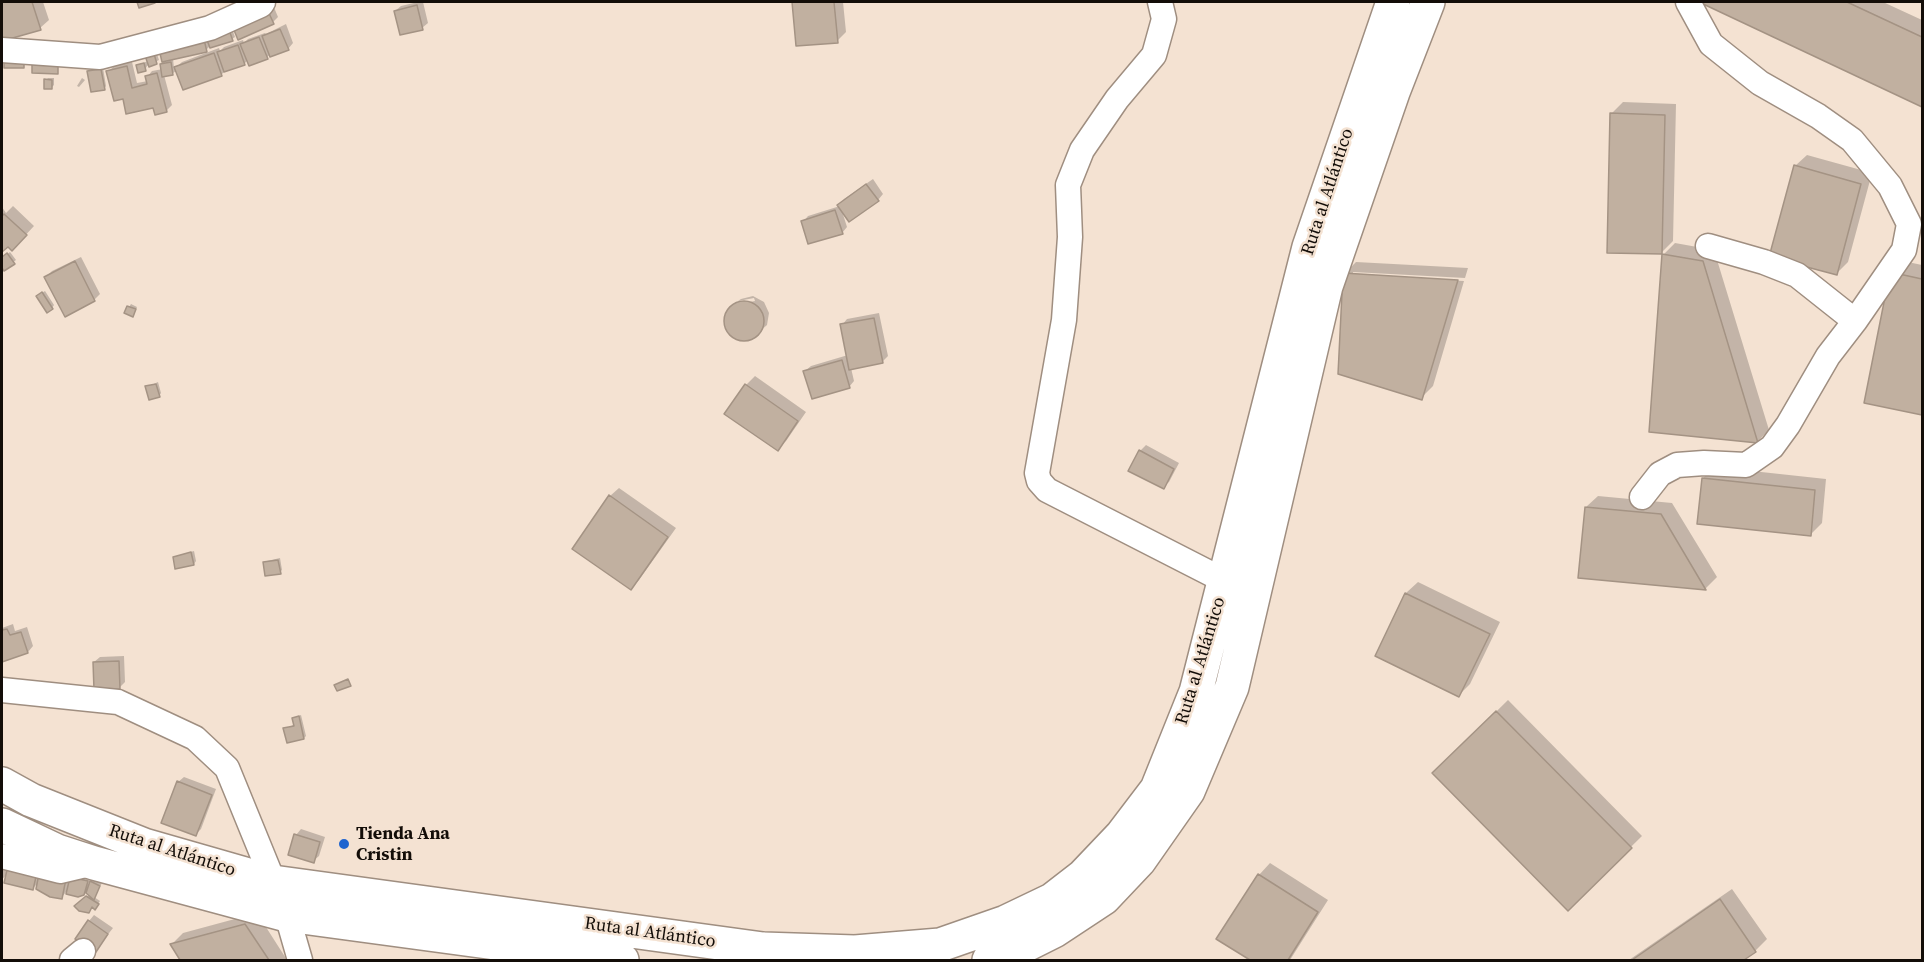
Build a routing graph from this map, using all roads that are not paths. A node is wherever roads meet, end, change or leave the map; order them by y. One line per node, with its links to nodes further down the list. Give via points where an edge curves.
1 (264, 2): 6 (street, via 210,28 100,57)
2 (1160, 2): 10 (street, via 1164,19 1154,55 1082,150 1068,185 1070,237 1064,320 1037,472 1039,482 1047,490)
3 (1393, 2): 10 (highway, Ruta al Atlántico, via 1309,247)
4 (1428, 2): 20 (highway, Ruta al Atlántico, via 1326,286 1232,687 1188,791 1139,861 1104,898 1053,931)
5 (1688, 2): 8 (street, via 1711,44 1760,83 1852,140 1890,186 1909,224 1904,250)
6 (2, 50)
7 (1708, 246): 8 (street, via 1797,275)
8 (1855, 321): 9 (street, via 1828,356 1772,447 1746,465 1677,465 1660,474)
9 (1642, 496)
10 (1225, 581): 16 (highway, Ruta al Atlántico, via 1196,692 1157,789 1129,825 1083,876 1052,900 1006,922 940,945 855,952 763,949)
11 (2, 690): 16 (street, via 118,702 195,738 227,768)
12 (2, 784): 16 (highway, Ruta al Atlántico, via 31,800 144,845)
13 (2, 825): 15 (highway, Ruta al Atlántico, via 57,851)
14 (2, 856): 15 (street, via 60,871)
15 (94, 863): 17 (highway, Ruta al Atlántico)
16 (273, 882): 17 (street)
17 (287, 915): 18 (street); 19 (highway, Ruta al Atlántico)
18 (300, 960)
19 (622, 960)
20 (989, 960)

